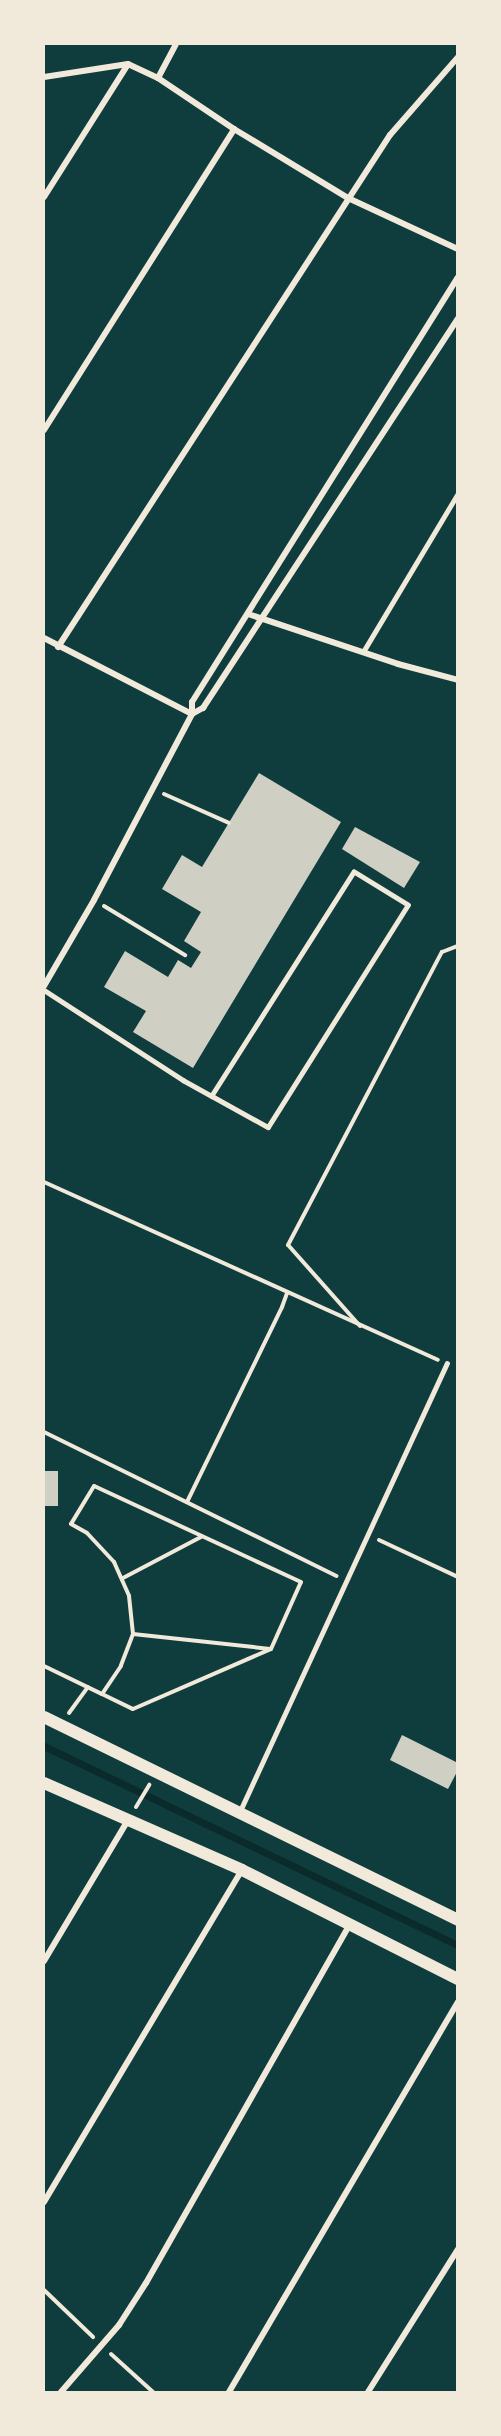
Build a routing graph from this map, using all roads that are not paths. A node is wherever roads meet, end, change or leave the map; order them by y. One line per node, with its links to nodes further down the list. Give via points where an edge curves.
1 (176, 44): 5 (street)
2 (458, 57): 8 (street, via 390,135)
3 (128, 64): 4 (street); 5 (street); 7 (street)
4 (44, 77)
5 (158, 78): 6 (street)
6 (234, 129): 8 (street); 12 (street)
7 (44, 196)
8 (348, 198): 9 (street); 17 (street)
9 (458, 249)
10 (458, 277): 14 (street)
11 (458, 318): 15 (street)
12 (44, 430)
13 (458, 493): 18 (lane)
14 (248, 614): 15 (street); 20 (street, via 192,702)
15 (262, 618): 18 (street); 20 (street, via 203,708)
16 (44, 638): 17 (street)
17 (58, 647): 20 (street)
18 (363, 652): 19 (street)
19 (458, 680)
20 (192, 714): 21 (street)
21 (44, 986)
22 (44, 990): 23 (lane)
23 (212, 1096): 23 (lane, via 268,1127 408,905 354,872)
24 (447, 1364): 27 (lane)
25 (44, 1717): 27 (main road)
26 (44, 1782): 28 (main road)
27 (239, 1813): 30 (main road)
28 (130, 1817): 29 (main road); 32 (street)
29 (242, 1870): 31 (main road); 35 (street)
30 (458, 1920)
31 (351, 1924): 33 (main road); 37 (street, via 146,2283 119,2325)
32 (44, 1961)
33 (458, 1979)
34 (458, 2002): 38 (street)
35 (44, 2202)
36 (458, 2249): 39 (street)
37 (61, 2392)
38 (228, 2392)
39 (368, 2392)

